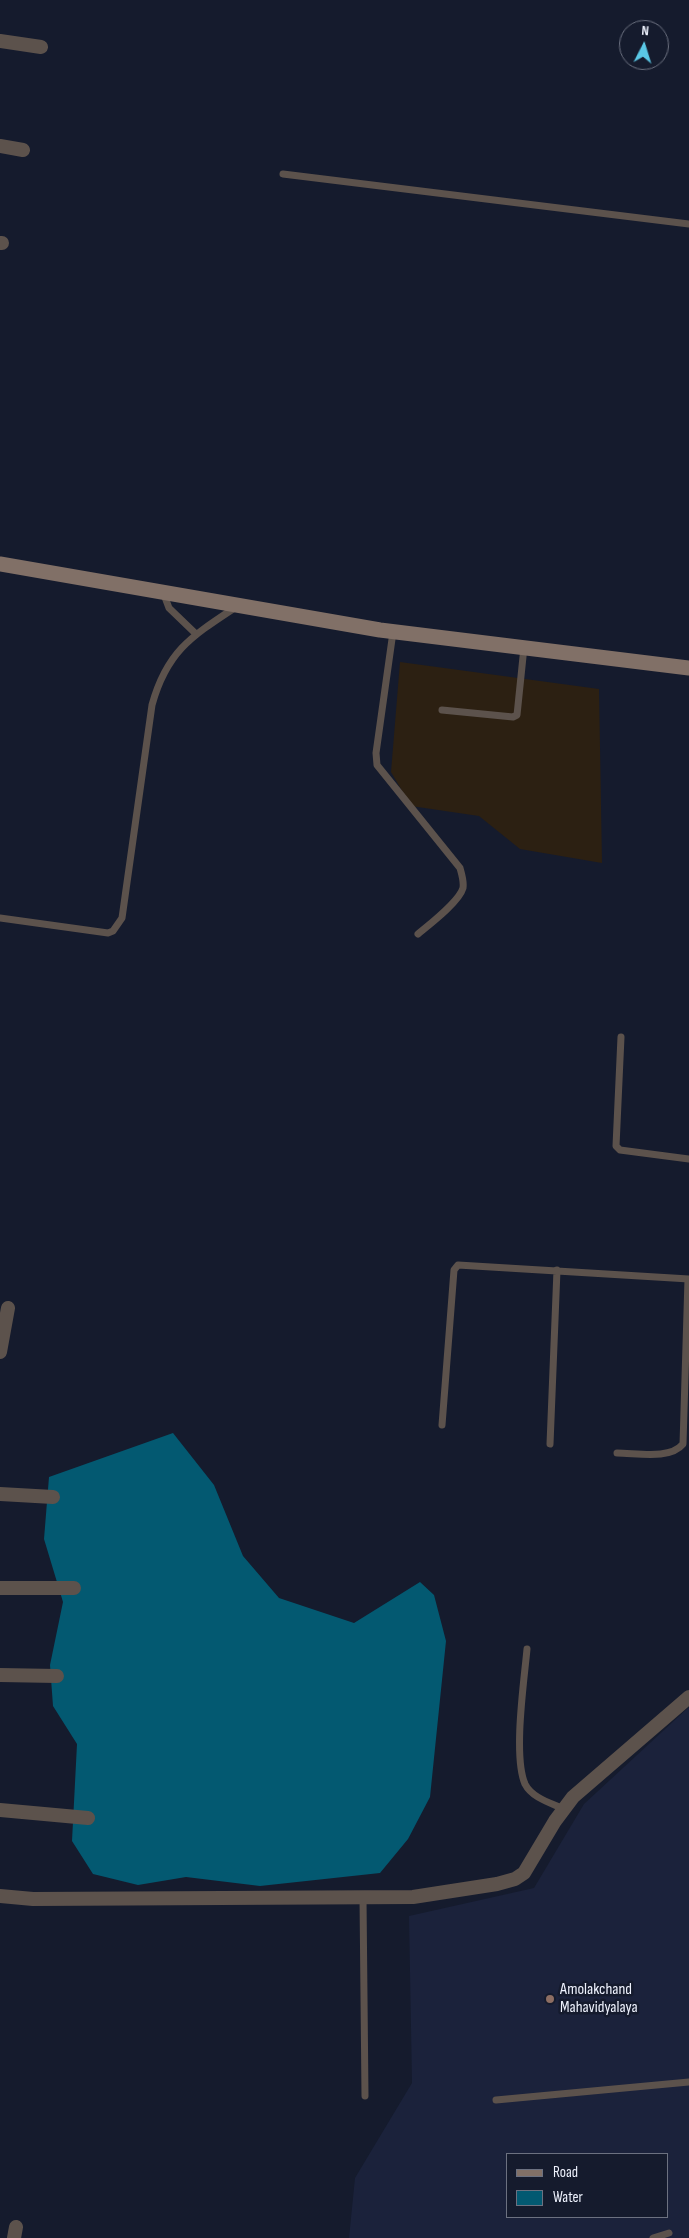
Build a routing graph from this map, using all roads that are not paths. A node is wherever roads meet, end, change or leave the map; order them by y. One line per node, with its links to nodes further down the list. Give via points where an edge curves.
1 (0, 41): 2 (street)
2 (41, 47)
3 (0, 146): 4 (street)
4 (23, 150)
5 (283, 174): 6 (lane)
6 (689, 224)
7 (0, 564): 8 (street)
8 (163, 592): 9 (street); 11 (lane, via 169,608)
9 (238, 605): 10 (street); 11 (lane)
10 (393, 631): 12 (street); 16 (lane, via 377,765 460,868 463,878 459,896)
11 (196, 634): 15 (lane, via 180,648 166,669 152,705 122,918 118,926 108,933)
12 (524, 648): 13 (street); 14 (lane, via 517,715)
13 (689, 668)
14 (442, 710)
15 (0, 918)
16 (418, 934)
17 (620, 1037): 18 (lane, via 616,1146 620,1150)
18 (689, 1159)
19 (557, 1270): 20 (lane); 23 (lane, via 461,1264 455,1267); 24 (lane)
20 (688, 1279): 25 (lane, via 683,1444 669,1453)
21 (8, 1308): 22 (street)
22 (0, 1352)
23 (442, 1425)
24 (550, 1444)
25 (617, 1453)
26 (0, 1494): 27 (street)
27 (53, 1497)
28 (0, 1588): 29 (street)
29 (74, 1588)
30 (527, 1649): 34 (lane, via 520,1722 521,1763 526,1785 535,1796)
31 (0, 1675): 32 (street)
32 (57, 1676)
33 (689, 1697): 34 (street, via 573,1797)
34 (564, 1809): 38 (street, via 524,1873 515,1879 413,1897)
35 (0, 1810): 36 (street)
36 (88, 1818)
37 (0, 1896): 38 (street, via 33,1899)
38 (363, 1898): 40 (lane)
39 (689, 2082): 41 (lane)
40 (365, 2096)
41 (496, 2100)
42 (669, 2233): 43 (lane)
43 (653, 2238)

